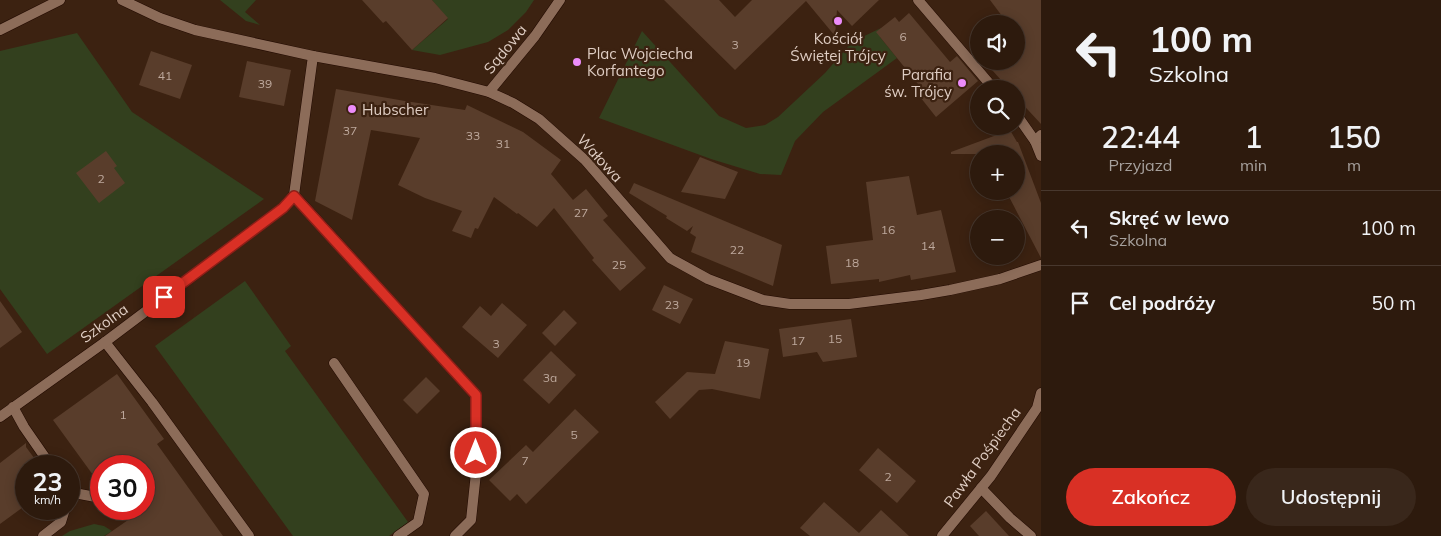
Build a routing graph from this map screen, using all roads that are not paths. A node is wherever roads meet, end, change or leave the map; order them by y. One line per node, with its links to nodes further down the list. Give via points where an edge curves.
1 (60, 0): 5 (street)
2 (122, 0): 6 (street, Wałowa, via 195,30)
3 (560, 0): 8 (street, Sądowa)
4 (918, 0): 7 (street)
5 (0, 30)
6 (312, 56): 8 (street, Wałowa, via 435,78); 12 (street)
7 (986, 80)
8 (489, 92): 13 (street, Wałowa, via 540,119 585,160 670,258 708,279 762,300 790,304 849,304 921,295 1000,279)
9 (1025, 124): 10 (street)
10 (1038, 138): 11 (street)
11 (1041, 156)
12 (294, 196): 14 (street, Szkolna, via 283,208); 25 (street, via 476,395 476,473 471,520)
13 (1041, 265)
14 (105, 342): 17 (street, Szkolna); 23 (street)
15 (334, 364): 24 (street, via 424,494 418,522)
16 (1041, 393): 20 (street, Pawła Pośpiecha, via 1037,408)
17 (13, 407): 18 (street, Szkolna); 19 (street)
18 (0, 417)
19 (43, 455)
20 (981, 488): 26 (street, Pawła Pośpiecha); 27 (street)
21 (62, 520): 22 (street)
22 (43, 536)
23 (249, 536)
24 (398, 536)
25 (455, 536)
26 (942, 536)
27 (1031, 536)

